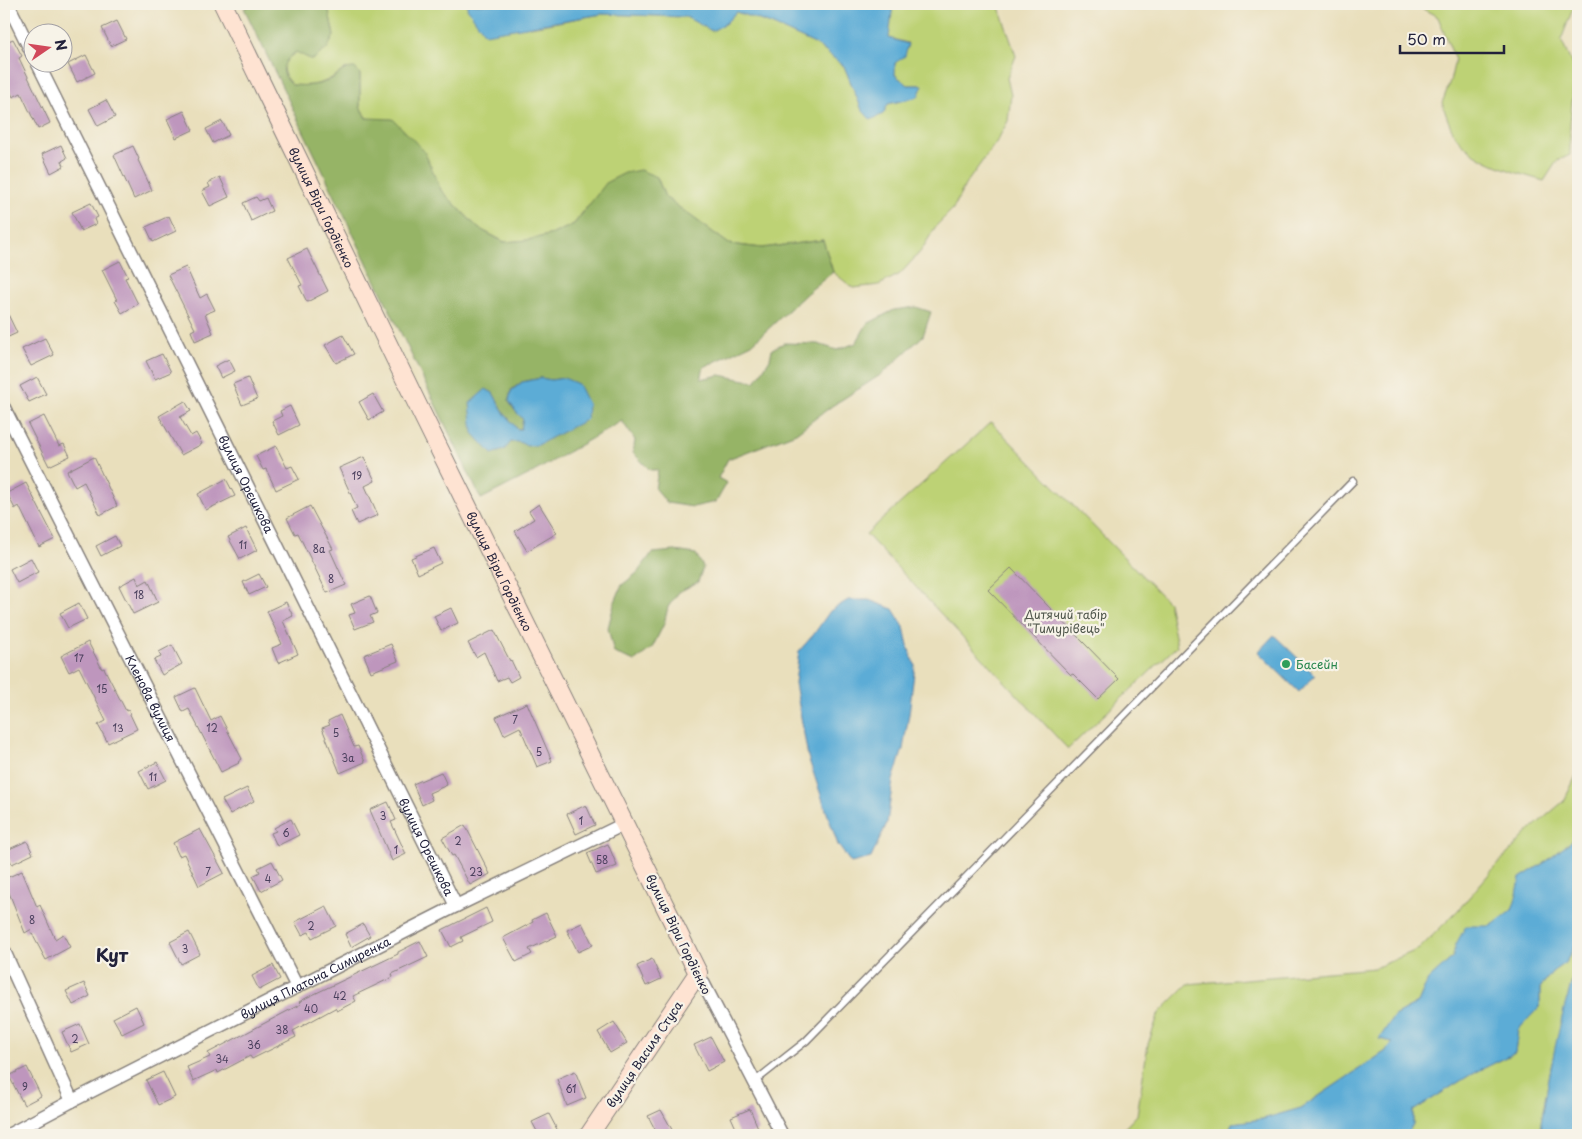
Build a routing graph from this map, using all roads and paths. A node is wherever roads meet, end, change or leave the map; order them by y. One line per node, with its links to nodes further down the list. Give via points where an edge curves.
1 (8, 4): 3 (street)
2 (223, 4): 7 (street, вулиця Віри Гордієнко)
3 (22, 33)
4 (42, 72): 8 (street, вулиця Орєшкова)
5 (4, 408): 11 (street, Кленова вулиця)
6 (1353, 481): 12 (lane, via 806,1041)
7 (624, 824): 8 (street, вулиця Платона Симиренка); 10 (street, вулиця Віри Гордієнко)
8 (456, 906): 11 (street, вулиця Платона Симиренка)
9 (4, 951): 13 (street)
10 (698, 973): 12 (street, вулиця Віри Гордієнко); 15 (street, вулиця Василя Стуса)
11 (297, 987): 13 (street, вулиця Платона Симиренка)
12 (754, 1082): 16 (street, вулиця Віри Гордієнко)
13 (72, 1101): 14 (street, вулиця Платона Симиренка)
14 (8, 1135)
15 (589, 1135)
16 (782, 1135)

